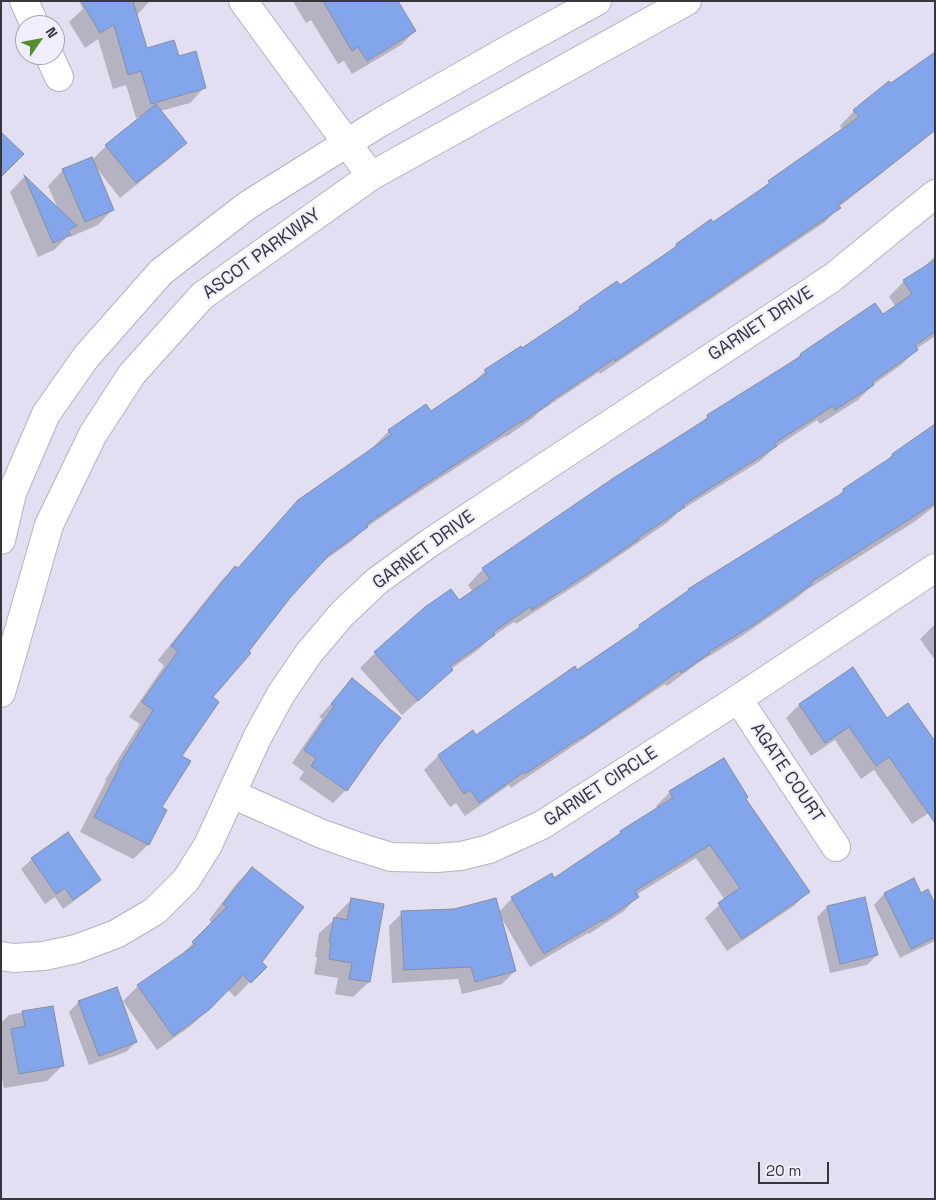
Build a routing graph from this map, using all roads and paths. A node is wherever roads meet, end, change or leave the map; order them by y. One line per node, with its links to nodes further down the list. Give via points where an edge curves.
1 (24, 1): 5 (street)
2 (243, 1): 6 (street)
3 (597, 1): 6 (street)
4 (687, 1): 7 (street, ASCOT PARKWAY)
5 (30, 15)
6 (346, 144): 7 (street); 9 (street, via 248,205 161,272 86,357 46,414 12,493)
7 (371, 176): 11 (street, ASCOT PARKWAY, via 202,296 132,374 93,434 49,525)
8 (935, 194): 13 (street, GARNET DRIVE, via 832,278 431,542 377,581 342,614 281,694)
9 (1, 540)
10 (935, 568): 12 (street, GARNET CIRCLE)
11 (1, 693)
12 (738, 699): 13 (street, GARNET CIRCLE, via 542,825 489,850 460,856 391,856 322,834); 14 (street, AGATE COURT)
13 (232, 794): 15 (street, GARNET DRIVE, via 208,845 186,880 155,912 116,934 76,949 44,956)
14 (836, 847)
15 (1, 956)

